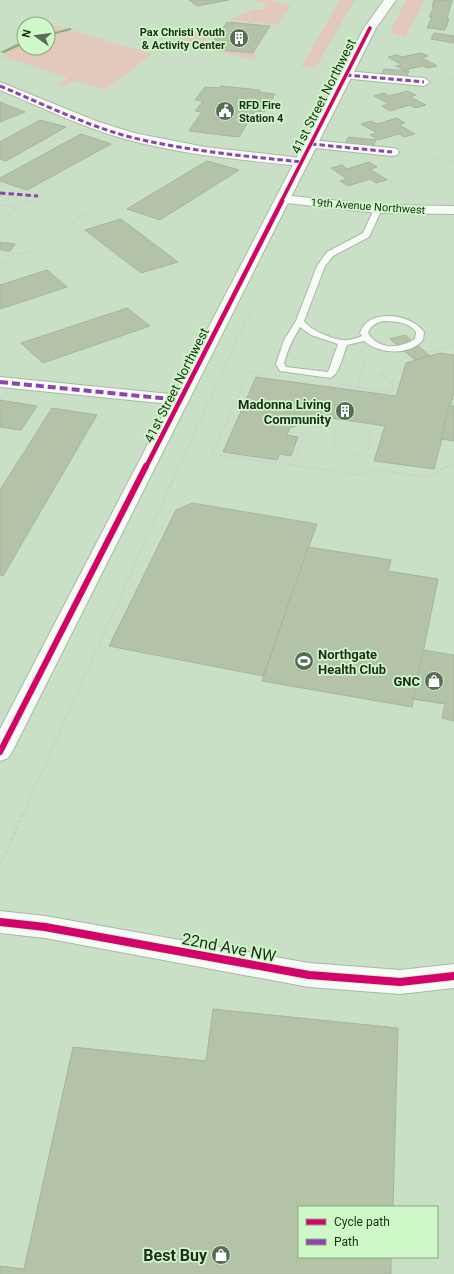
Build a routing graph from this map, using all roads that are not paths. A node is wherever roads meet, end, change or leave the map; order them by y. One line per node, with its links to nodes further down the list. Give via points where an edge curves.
1 (390, 0): 3 (main road, 41st Street Northwest)
2 (371, 8): 3 (main road, 41st Street Northwest)
3 (370, 28): 4 (main road, 41st Street Northwest)
4 (346, 75): 5 (main road); 7 (main road, 41st Street Northwest)
5 (424, 82)
6 (0, 86): 9 (main road, via 93,124 148,141 190,149)
7 (311, 144): 8 (main road); 9 (main road, 41st Street Northwest)
8 (392, 152)
9 (302, 162): 10 (main road, 41st Street Northwest)
10 (282, 199): 11 (main road, 19th Avenue Northwest); 17 (main road, 41st Street Northwest)
11 (378, 209): 12 (main road, 19th Avenue Northwest); 13 (lane, via 366,235 338,248 325,260)
12 (454, 210)
13 (300, 321): 15 (lane, via 314,333); 15 (lane, via 281,358 280,364 284,369 330,374)
14 (366, 338): 14 (lane, via 381,347 400,348 415,344 421,336 418,328 408,322 383,319 365,328); 15 (lane)
15 (343, 343)
16 (0, 382): 17 (main road)
17 (180, 400): 18 (main road, 41st Street Northwest)
18 (0, 752)
19 (0, 922): 20 (main road, 22nd Ave NW, via 87,934 309,975 400,982)
20 (454, 976)

